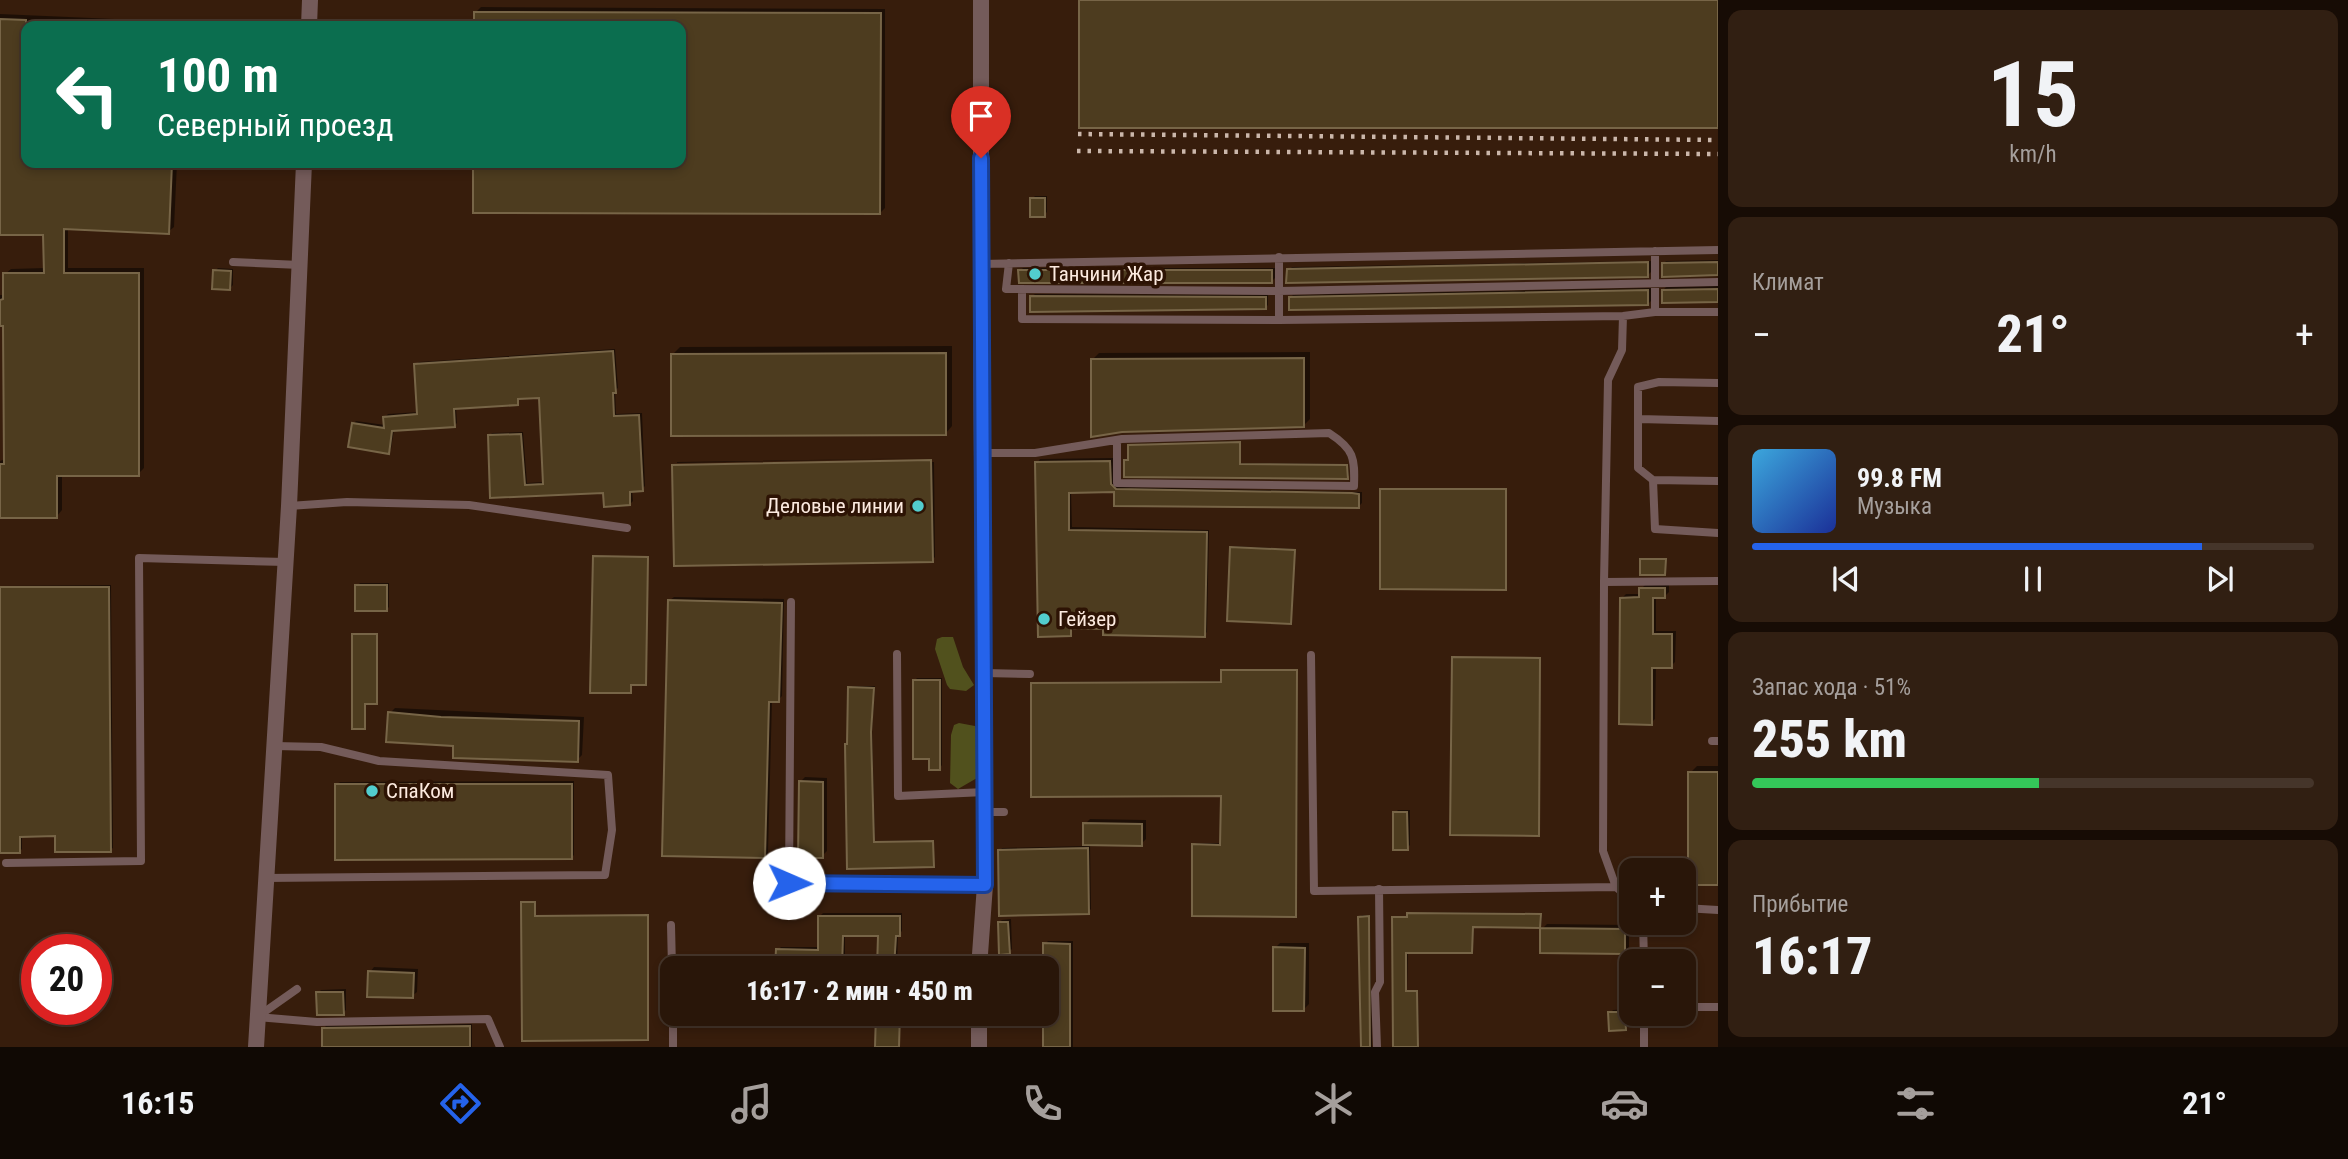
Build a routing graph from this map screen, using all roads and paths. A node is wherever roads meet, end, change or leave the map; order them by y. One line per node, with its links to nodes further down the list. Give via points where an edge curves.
1 (310, 0): 3 (street)
2 (981, 0): 10 (street)
3 (309, 21)
4 (304, 168): 11 (street)
5 (1718, 250): 6 (lane)
6 (1655, 251): 7 (lane); 13 (lane)
7 (1279, 257): 9 (lane); 15 (lane)
8 (233, 262): 11 (lane)
9 (1009, 263): 10 (lane); 14 (lane, via 1006,289)
10 (981, 264): 24 (street)
11 (300, 265): 27 (street)
12 (1718, 282): 13 (lane)
13 (1655, 283): 15 (lane); 16 (lane)
14 (1022, 289): 15 (lane); 19 (lane, via 1022,319)
15 (1279, 291): 19 (lane)
16 (1655, 312): 17 (lane); 18 (lane)
17 (1718, 312)
18 (1623, 316): 19 (lane); 32 (lane, via 1622,350 1608,380)
19 (1279, 320)
20 (1718, 383): 21 (lane, via 1659,382 1639,387)
21 (1639, 419): 22 (lane); 25 (lane, via 1639,468)
22 (1718, 421)
23 (1117, 440): 23 (lane, via 1329,433 1352,454 1354,486 1117,483); 24 (lane, via 1035,453)
24 (983, 453): 36 (street)
25 (1653, 480): 26 (lane); 29 (lane, via 1655,529)
26 (1718, 481)
27 (289, 506): 28 (lane, via 347,502 469,505); 30 (street)
28 (627, 528)
29 (1718, 533)
30 (286, 562): 38 (street); 42 (lane, via 139,558 141,861)
31 (1718, 581): 32 (lane)
32 (1604, 582): 45 (lane, via 1603,850)
33 (792, 602): 44 (lane, via 789,883)
34 (897, 654): 39 (lane, via 898,796)
35 (1311, 655): 46 (lane, via 1314,891)
36 (984, 673): 37 (lane); 39 (street)
37 (1030, 674)
38 (275, 746): 43 (street); 43 (lane, via 321,747 379,761 608,775 612,830 606,875)
39 (985, 792): 40 (street)
40 (985, 812): 41 (lane); 44 (street)
41 (1004, 812)
42 (6, 863)
43 (265, 878): 56 (street)
44 (985, 885): 52 (street)
45 (1616, 887): 46 (lane); 47 (lane)
46 (1379, 889): 64 (lane)
47 (1619, 890)
48 (1696, 909): 49 (lane)
49 (1718, 910)
50 (671, 925): 51 (lane)
51 (672, 956)
52 (980, 956)
53 (297, 989): 56 (lane)
54 (1696, 1007): 55 (lane)
55 (1718, 1007)
56 (257, 1017): 60 (street); 61 (lane, via 317,1022 488,1019)
57 (673, 1026): 62 (lane)
58 (979, 1026): 63 (street)
59 (1644, 1026): 65 (lane)
60 (256, 1047)
61 (500, 1047)
62 (673, 1047)
63 (979, 1047)
64 (1377, 1047)
65 (1644, 1047)

